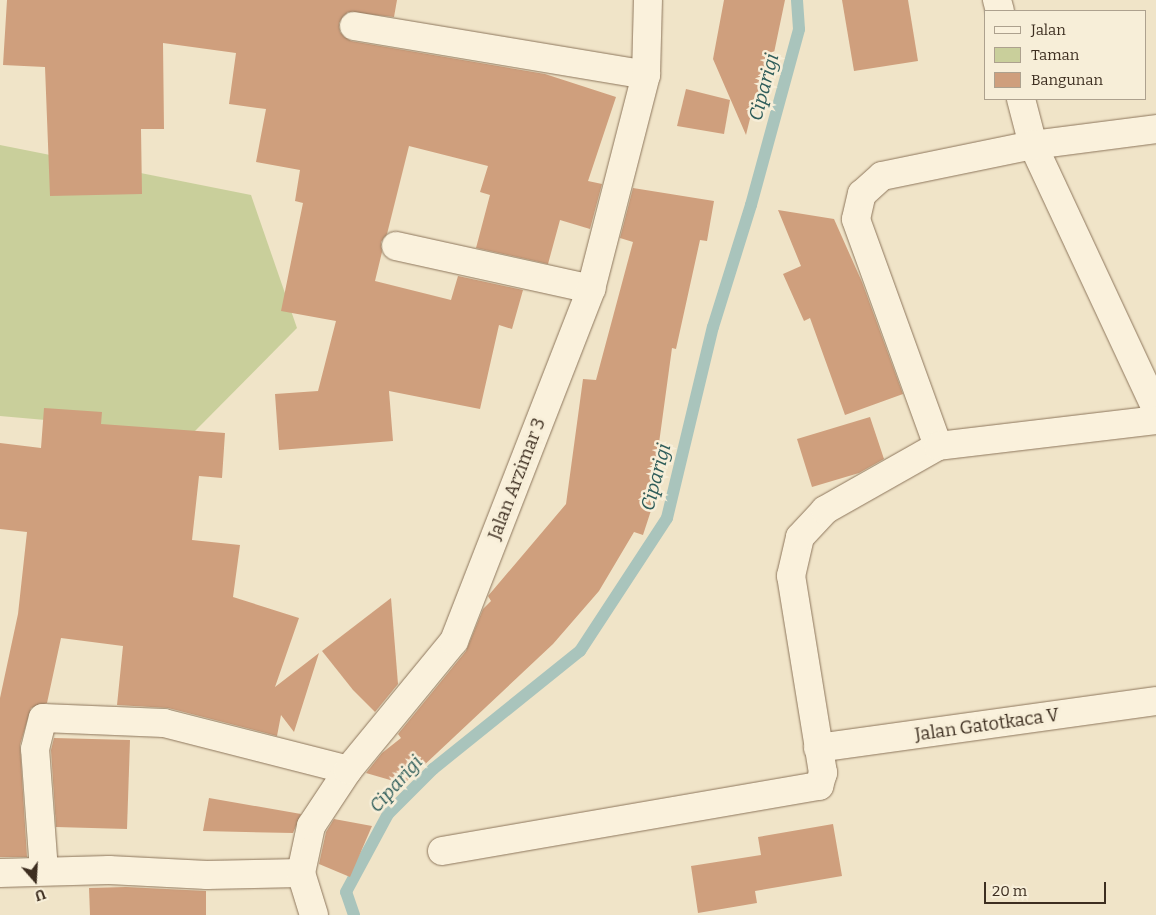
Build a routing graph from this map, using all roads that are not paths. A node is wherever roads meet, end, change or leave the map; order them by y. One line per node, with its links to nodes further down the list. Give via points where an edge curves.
1 (648, 0): 3 (street, Jalan Arzimar 3)
2 (354, 26): 3 (street)
3 (646, 75): 8 (street, Jalan Arzimar 3)
4 (1022, 100): 6 (street)
5 (1156, 129): 6 (street)
6 (1033, 145): 9 (street); 11 (street, via 882,176 862,194 856,219)
7 (396, 246): 8 (street)
8 (591, 289): 14 (street, Jalan Arzimar 3, via 454,641)
9 (1156, 409)
10 (1156, 420): 11 (street)
11 (938, 446): 13 (street, via 825,510 800,537 791,576)
12 (1156, 702): 13 (street, Jalan Gatotkaca V)
13 (818, 748): 15 (street, via 822,772 820,786 809,790)
14 (348, 770): 16 (street, via 164,723 43,718 35,749); 18 (street, Jalan Arzimar 3, via 311,826)
15 (442, 851)
16 (44, 871): 17 (street); 18 (street, via 109,870 207,875)
17 (0, 873)
18 (301, 873): 19 (street, Jalan Arzimar 3)
19 (314, 915)

